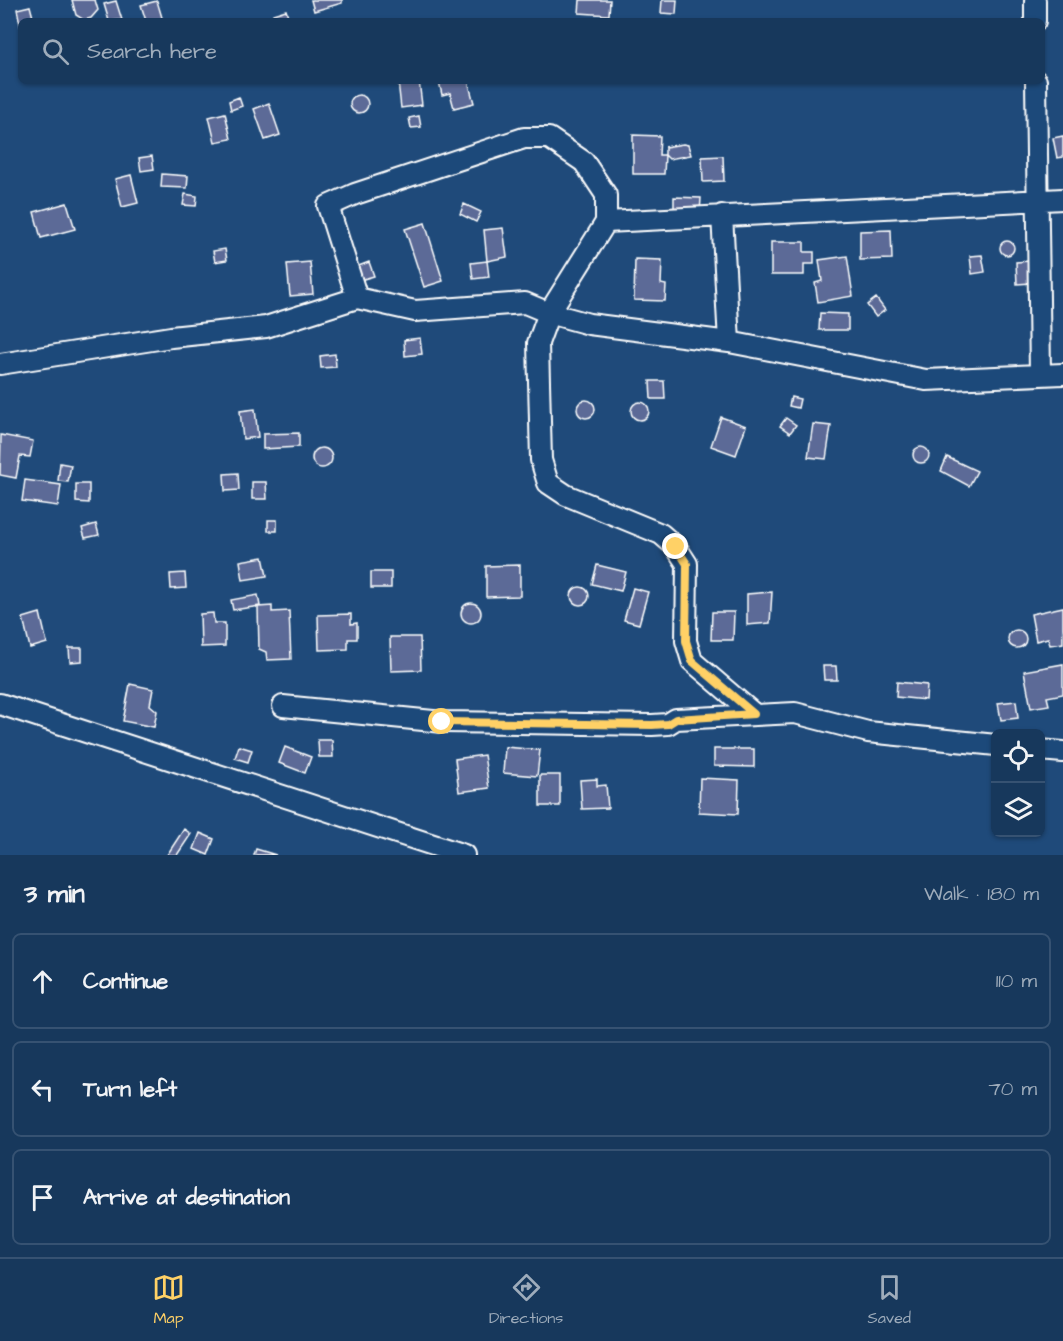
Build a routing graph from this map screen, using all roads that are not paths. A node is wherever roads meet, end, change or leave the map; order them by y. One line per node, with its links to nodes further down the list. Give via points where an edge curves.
1 (1035, 0): 2 (street)
2 (1035, 18)
3 (1036, 84): 4 (street)
4 (1038, 200): 5 (street); 6 (street); 12 (street)
5 (1063, 200)
6 (722, 215): 7 (street); 10 (street)
7 (606, 222): 8 (street, via 606,195 584,162 549,138 524,138 328,206); 9 (street)
8 (357, 298): 9 (street, via 415,311 525,303); 11 (street, via 266,327 171,337)
9 (549, 313): 10 (street, via 589,324); 16 (street, via 538,343 541,460 548,483 566,495 662,534 676,547 687,564 686,641 692,661)
10 (729, 342): 12 (street, via 926,380)
11 (0, 364)
12 (1040, 374): 13 (street)
13 (1063, 374)
14 (0, 704): 20 (street)
15 (283, 706): 16 (street, via 442,722 652,725 676,719)
16 (754, 714): 17 (street, via 795,713 868,732)
17 (991, 744)
18 (1045, 750): 19 (street)
19 (1063, 752)
20 (459, 854)

